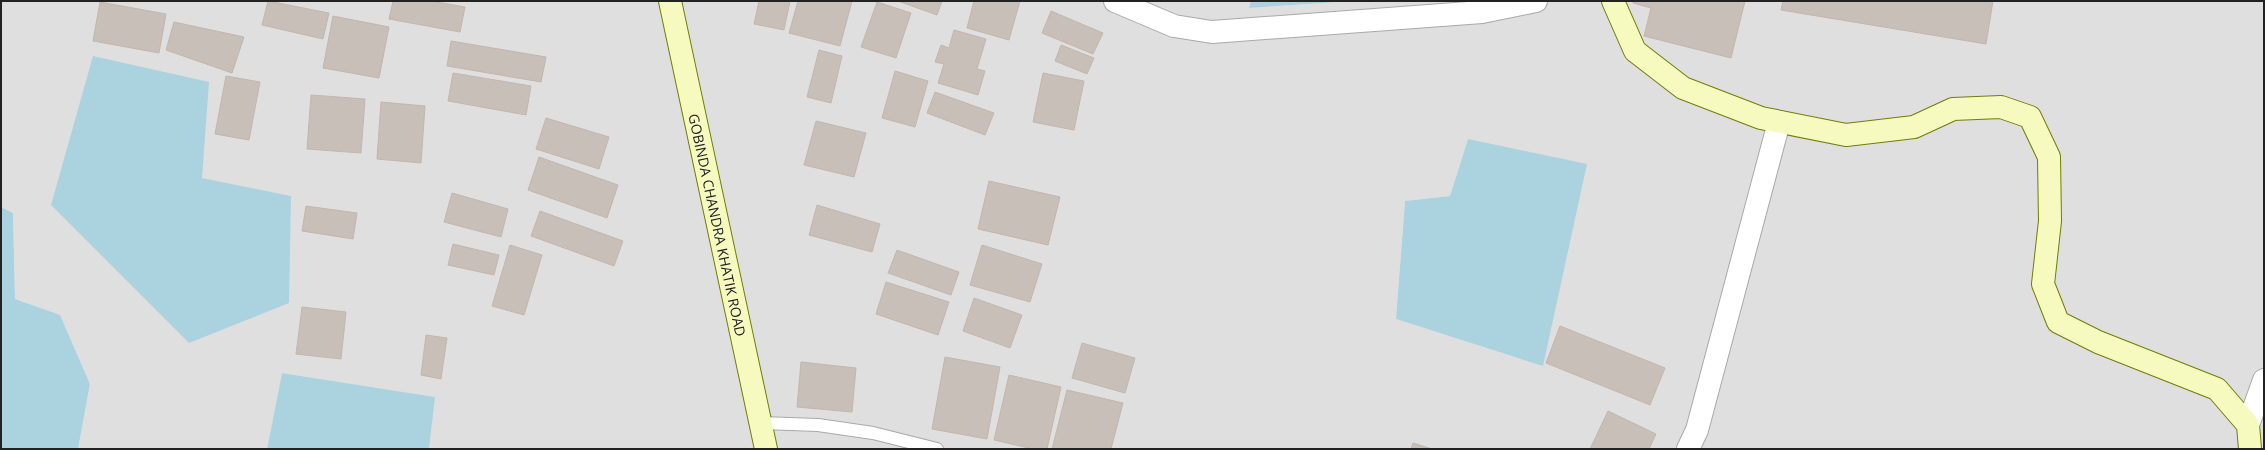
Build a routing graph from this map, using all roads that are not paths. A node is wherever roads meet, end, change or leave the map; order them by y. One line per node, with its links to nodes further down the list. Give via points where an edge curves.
1 (670, 1): 7 (street, GOBINDA CHANDRA KHATIK ROAD)
2 (1115, 1): 3 (street, via 1174,26 1212,32 1482,12)
3 (1536, 1)
4 (1613, 1): 5 (street, via 1635,51 1683,88 1761,118)
5 (1779, 122): 8 (street, via 1846,135 1914,127 1953,109 2001,107 2030,117 2049,157 2050,222 2043,284 2058,322 2098,342 2217,389); 11 (street, via 1698,430)
6 (2264, 380): 8 (street)
7 (760, 424): 9 (street, GOBINDA CHANDRA KHATIK ROAD); 10 (lane, via 818,424 873,433)
8 (2248, 424): 12 (street)
9 (766, 449)
10 (937, 449)
11 (1688, 449)
12 (2250, 449)

